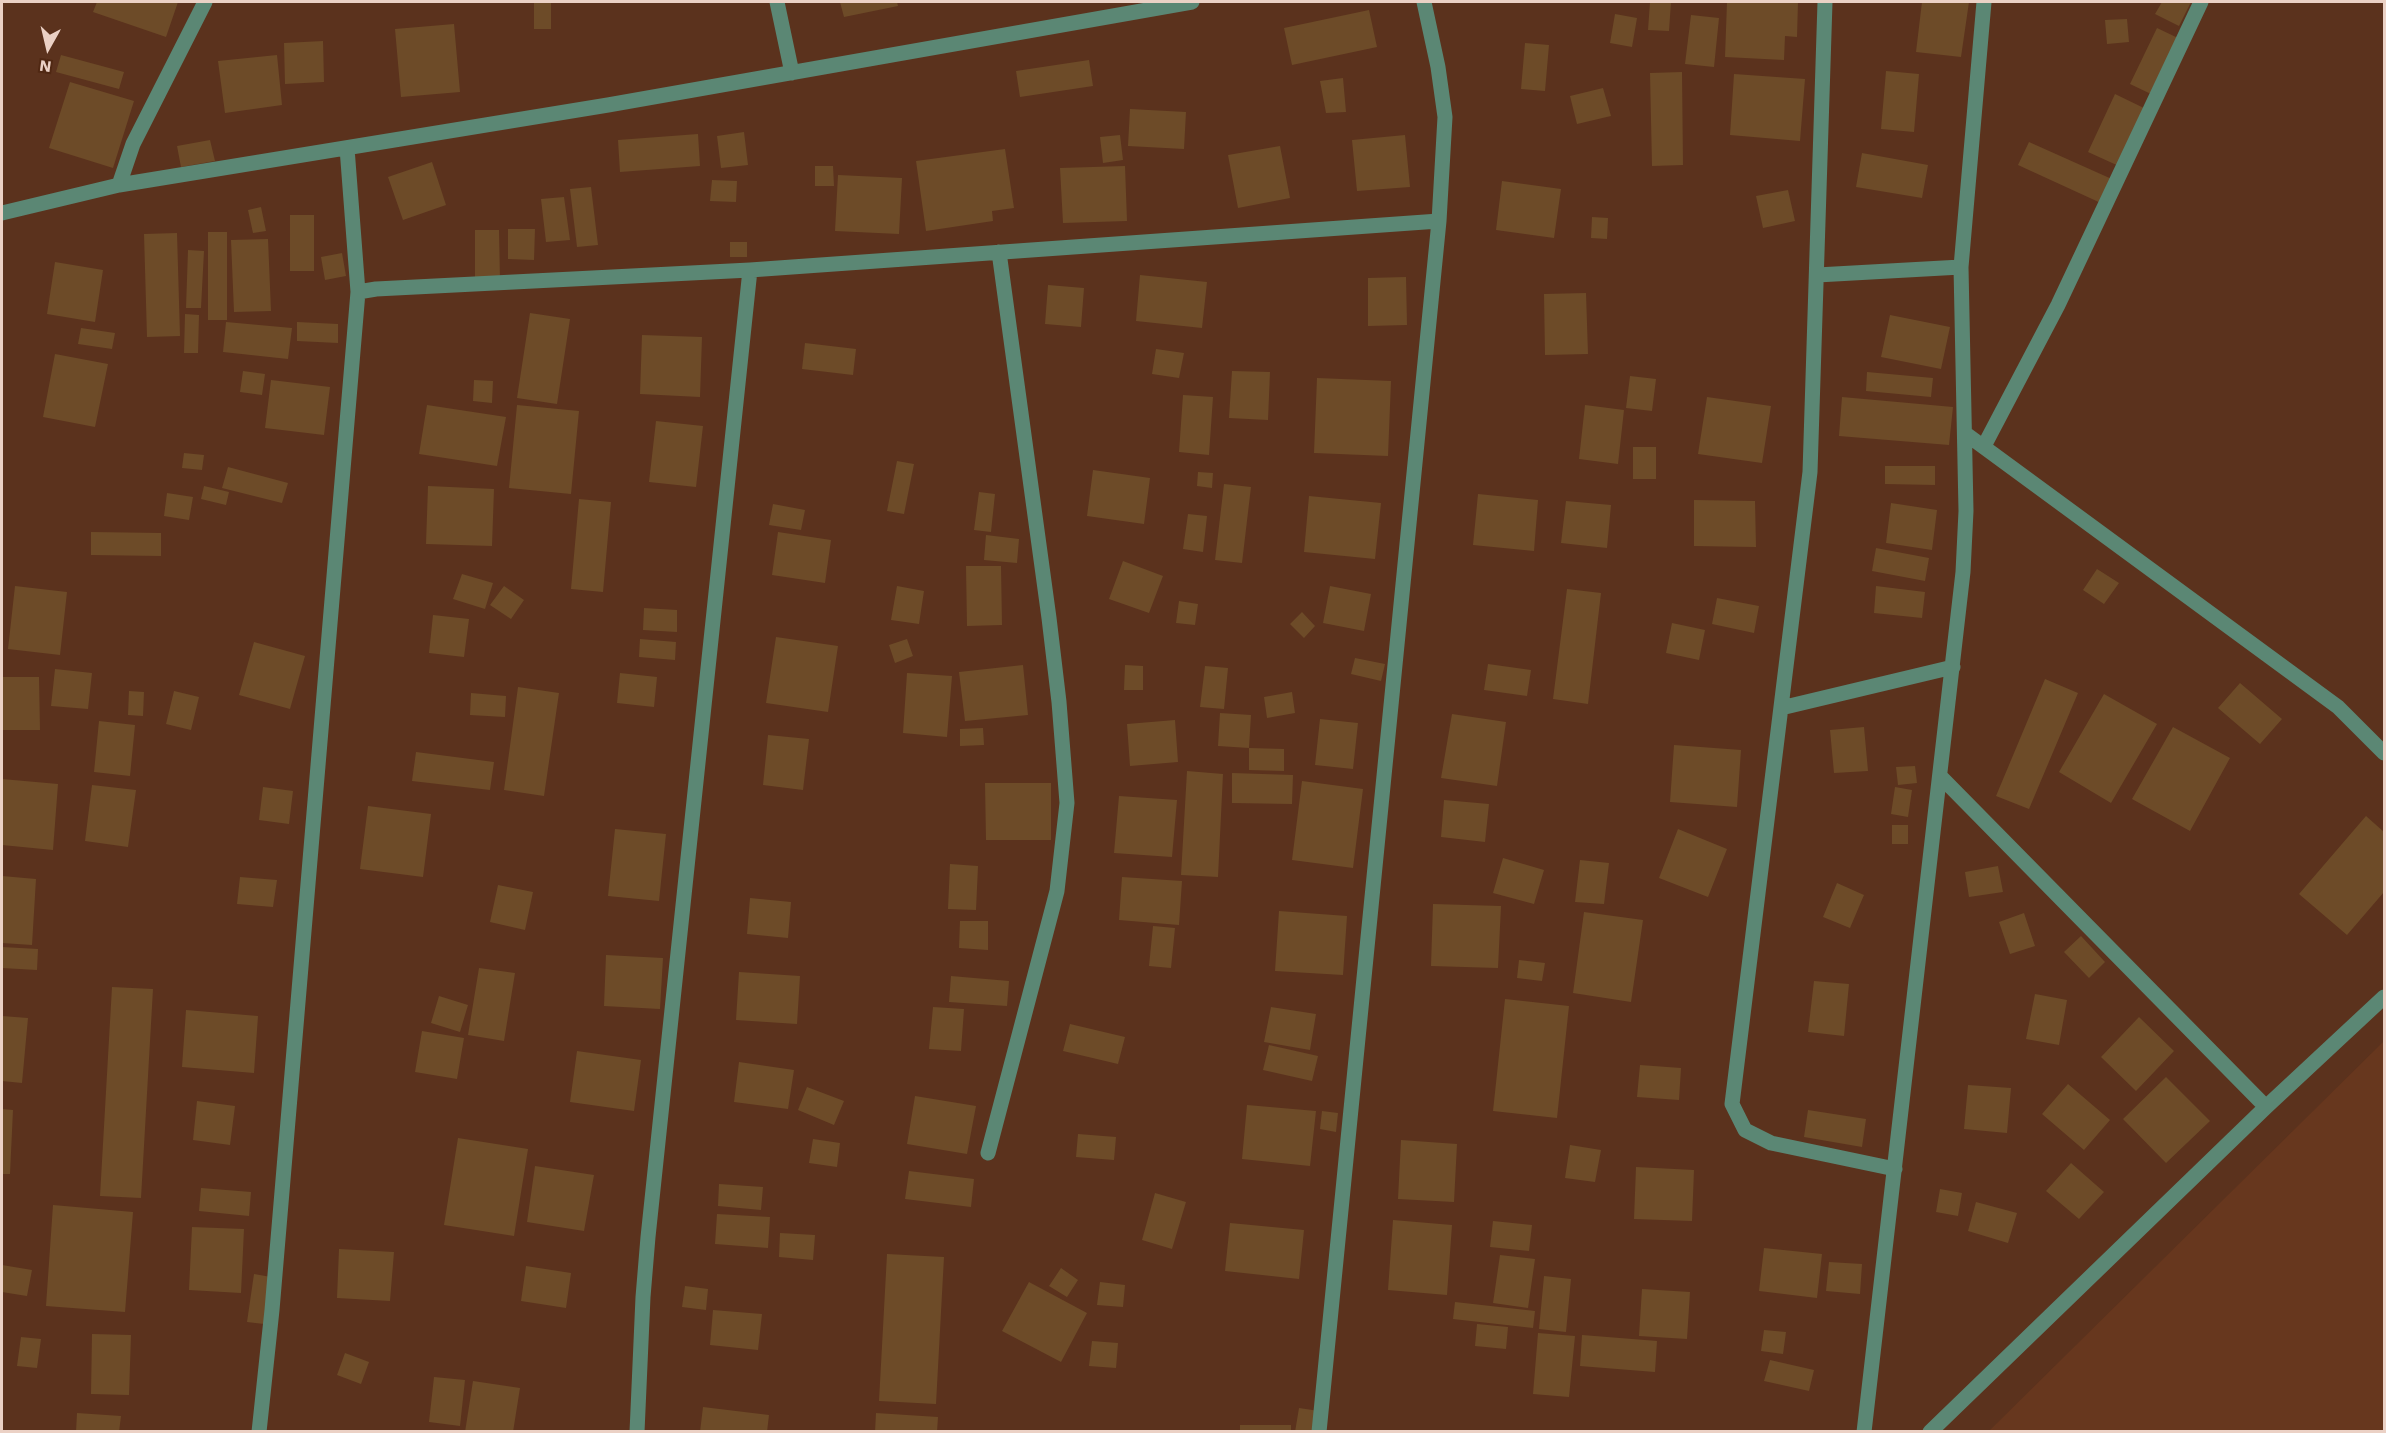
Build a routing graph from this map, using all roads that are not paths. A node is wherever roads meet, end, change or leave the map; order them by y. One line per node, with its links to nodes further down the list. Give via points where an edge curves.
1 (205, 2): 10 (street, via 133,144)
2 (777, 2): 8 (street)
3 (1192, 2): 8 (street)
4 (1424, 2): 12 (street, via 1445,117)
5 (1825, 2): 16 (street)
6 (1984, 2): 14 (street)
7 (2201, 2): 19 (street, via 2058,305)
8 (792, 73): 9 (street)
9 (347, 148): 10 (street); 17 (street)
10 (119, 185): 11 (street)
11 (2, 213)
12 (1439, 221): 13 (street); 30 (street)
13 (999, 252): 15 (street); 26 (street, via 1049,618 1067,803 1057,891)
14 (1961, 267): 16 (street); 18 (street)
15 (750, 270): 17 (street); 29 (street, via 648,1237)
16 (1817, 275): 21 (street, via 1810,472)
17 (358, 292): 28 (street)
18 (1966, 434): 19 (street); 20 (street, via 1963,572)
19 (1984, 446): 22 (street, via 2338,707)
20 (1953, 667): 21 (street); 23 (street)
21 (1781, 708): 27 (street, via 1732,1104 1745,1130 1771,1143)
22 (2385, 753)
23 (1941, 777): 25 (street); 27 (street)
24 (2385, 997): 25 (street)
25 (2266, 1107): 32 (street)
26 (988, 1153)
27 (1895, 1169): 31 (street)
28 (259, 1431)
29 (638, 1431)
30 (1319, 1431)
31 (1864, 1431)
32 (1930, 1431)

